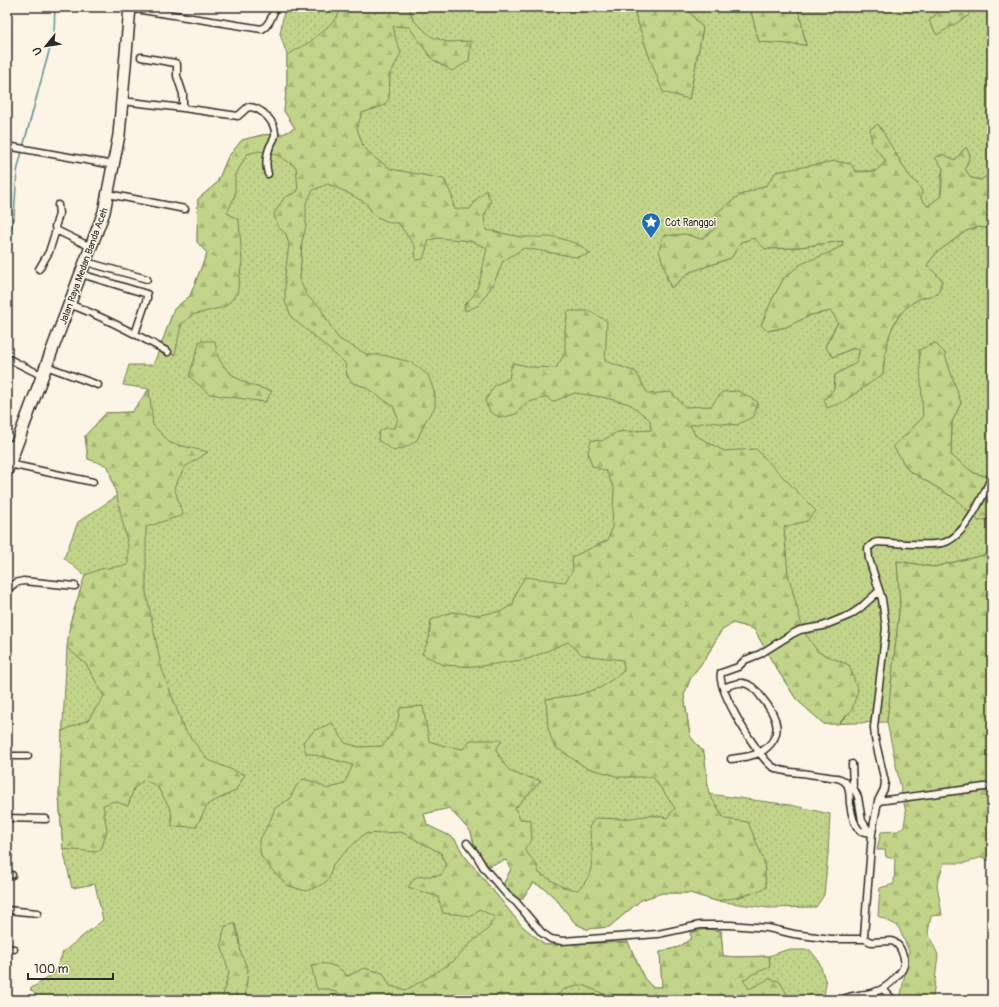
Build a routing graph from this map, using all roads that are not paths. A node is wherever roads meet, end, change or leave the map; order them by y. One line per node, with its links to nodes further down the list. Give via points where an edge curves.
1 (276, 7): 2 (street, via 266,27 262,28)
2 (130, 8): 4 (highway, Jalan Raya Medan Banda Aceh)
3 (141, 57): 5 (street, via 177,64 178,80 183,94)
4 (122, 101): 5 (street); 7 (highway, Jalan Raya Medan Banda Aceh)
5 (182, 108): 8 (street, via 238,116 248,107 252,107 268,117 275,134 266,157)
6 (7, 146): 7 (street)
7 (114, 165): 9 (highway, Jalan Raya Medan Banda Aceh)
8 (268, 174)
9 (108, 194): 11 (street); 13 (highway, Jalan Raya Medan Banda Aceh)
10 (58, 206): 12 (street)
11 (185, 209)
12 (56, 230): 13 (street); 15 (street, via 49,252)
13 (91, 247): 14 (highway, Jalan Raya Medan Banda Aceh)
14 (86, 262): 16 (highway, Jalan Raya Medan Banda Aceh); 17 (street)
15 (39, 269)
16 (81, 274): 18 (highway, Jalan Raya Medan Banda Aceh); 19 (street, via 147,294 148,298)
17 (147, 279)
18 (69, 304): 19 (street, via 99,315); 22 (highway, Jalan Raya Medan Banda Aceh)
19 (135, 334): 20 (street)
20 (168, 352)
21 (7, 358): 22 (street)
22 (45, 371): 23 (street); 24 (highway, Jalan Raya Medan Banda Aceh)
23 (98, 385)
24 (11, 445): 25 (highway, Jalan Raya Medan Banda Aceh)
25 (8, 467): 27 (street)
26 (992, 476): 30 (street, via 976,510 948,541 871,544 868,553)
27 (93, 482)
28 (75, 586): 29 (street, via 23,581 15,583)
29 (7, 590)
30 (879, 591): 31 (street, via 850,615 824,626 800,630 745,660 738,667 721,673); 38 (street, via 886,628 874,727 885,782)
31 (723, 688): 32 (street, via 743,729); 32 (street, via 744,683 751,686 772,712 776,722 776,735)
32 (760, 753): 35 (street); 41 (street, via 766,762 780,770 845,781 850,790 850,807 856,826 860,831)
33 (7, 756): 34 (street)
34 (28, 756)
35 (731, 760)
36 (852, 764): 41 (street, via 853,785 862,821)
37 (992, 786): 38 (street)
38 (878, 801): 41 (street)
39 (7, 818): 40 (street)
40 (46, 819)
41 (871, 833): 45 (street)
42 (467, 843): 45 (street, via 508,896 542,933 555,940 658,934 700,925 768,928 831,939)
43 (7, 910): 44 (street)
44 (38, 913)
45 (865, 939): 46 (street, via 871,942 895,942 904,957 901,972)
46 (883, 989): 47 (street); 48 (street)
47 (842, 1000)
48 (893, 1000)

